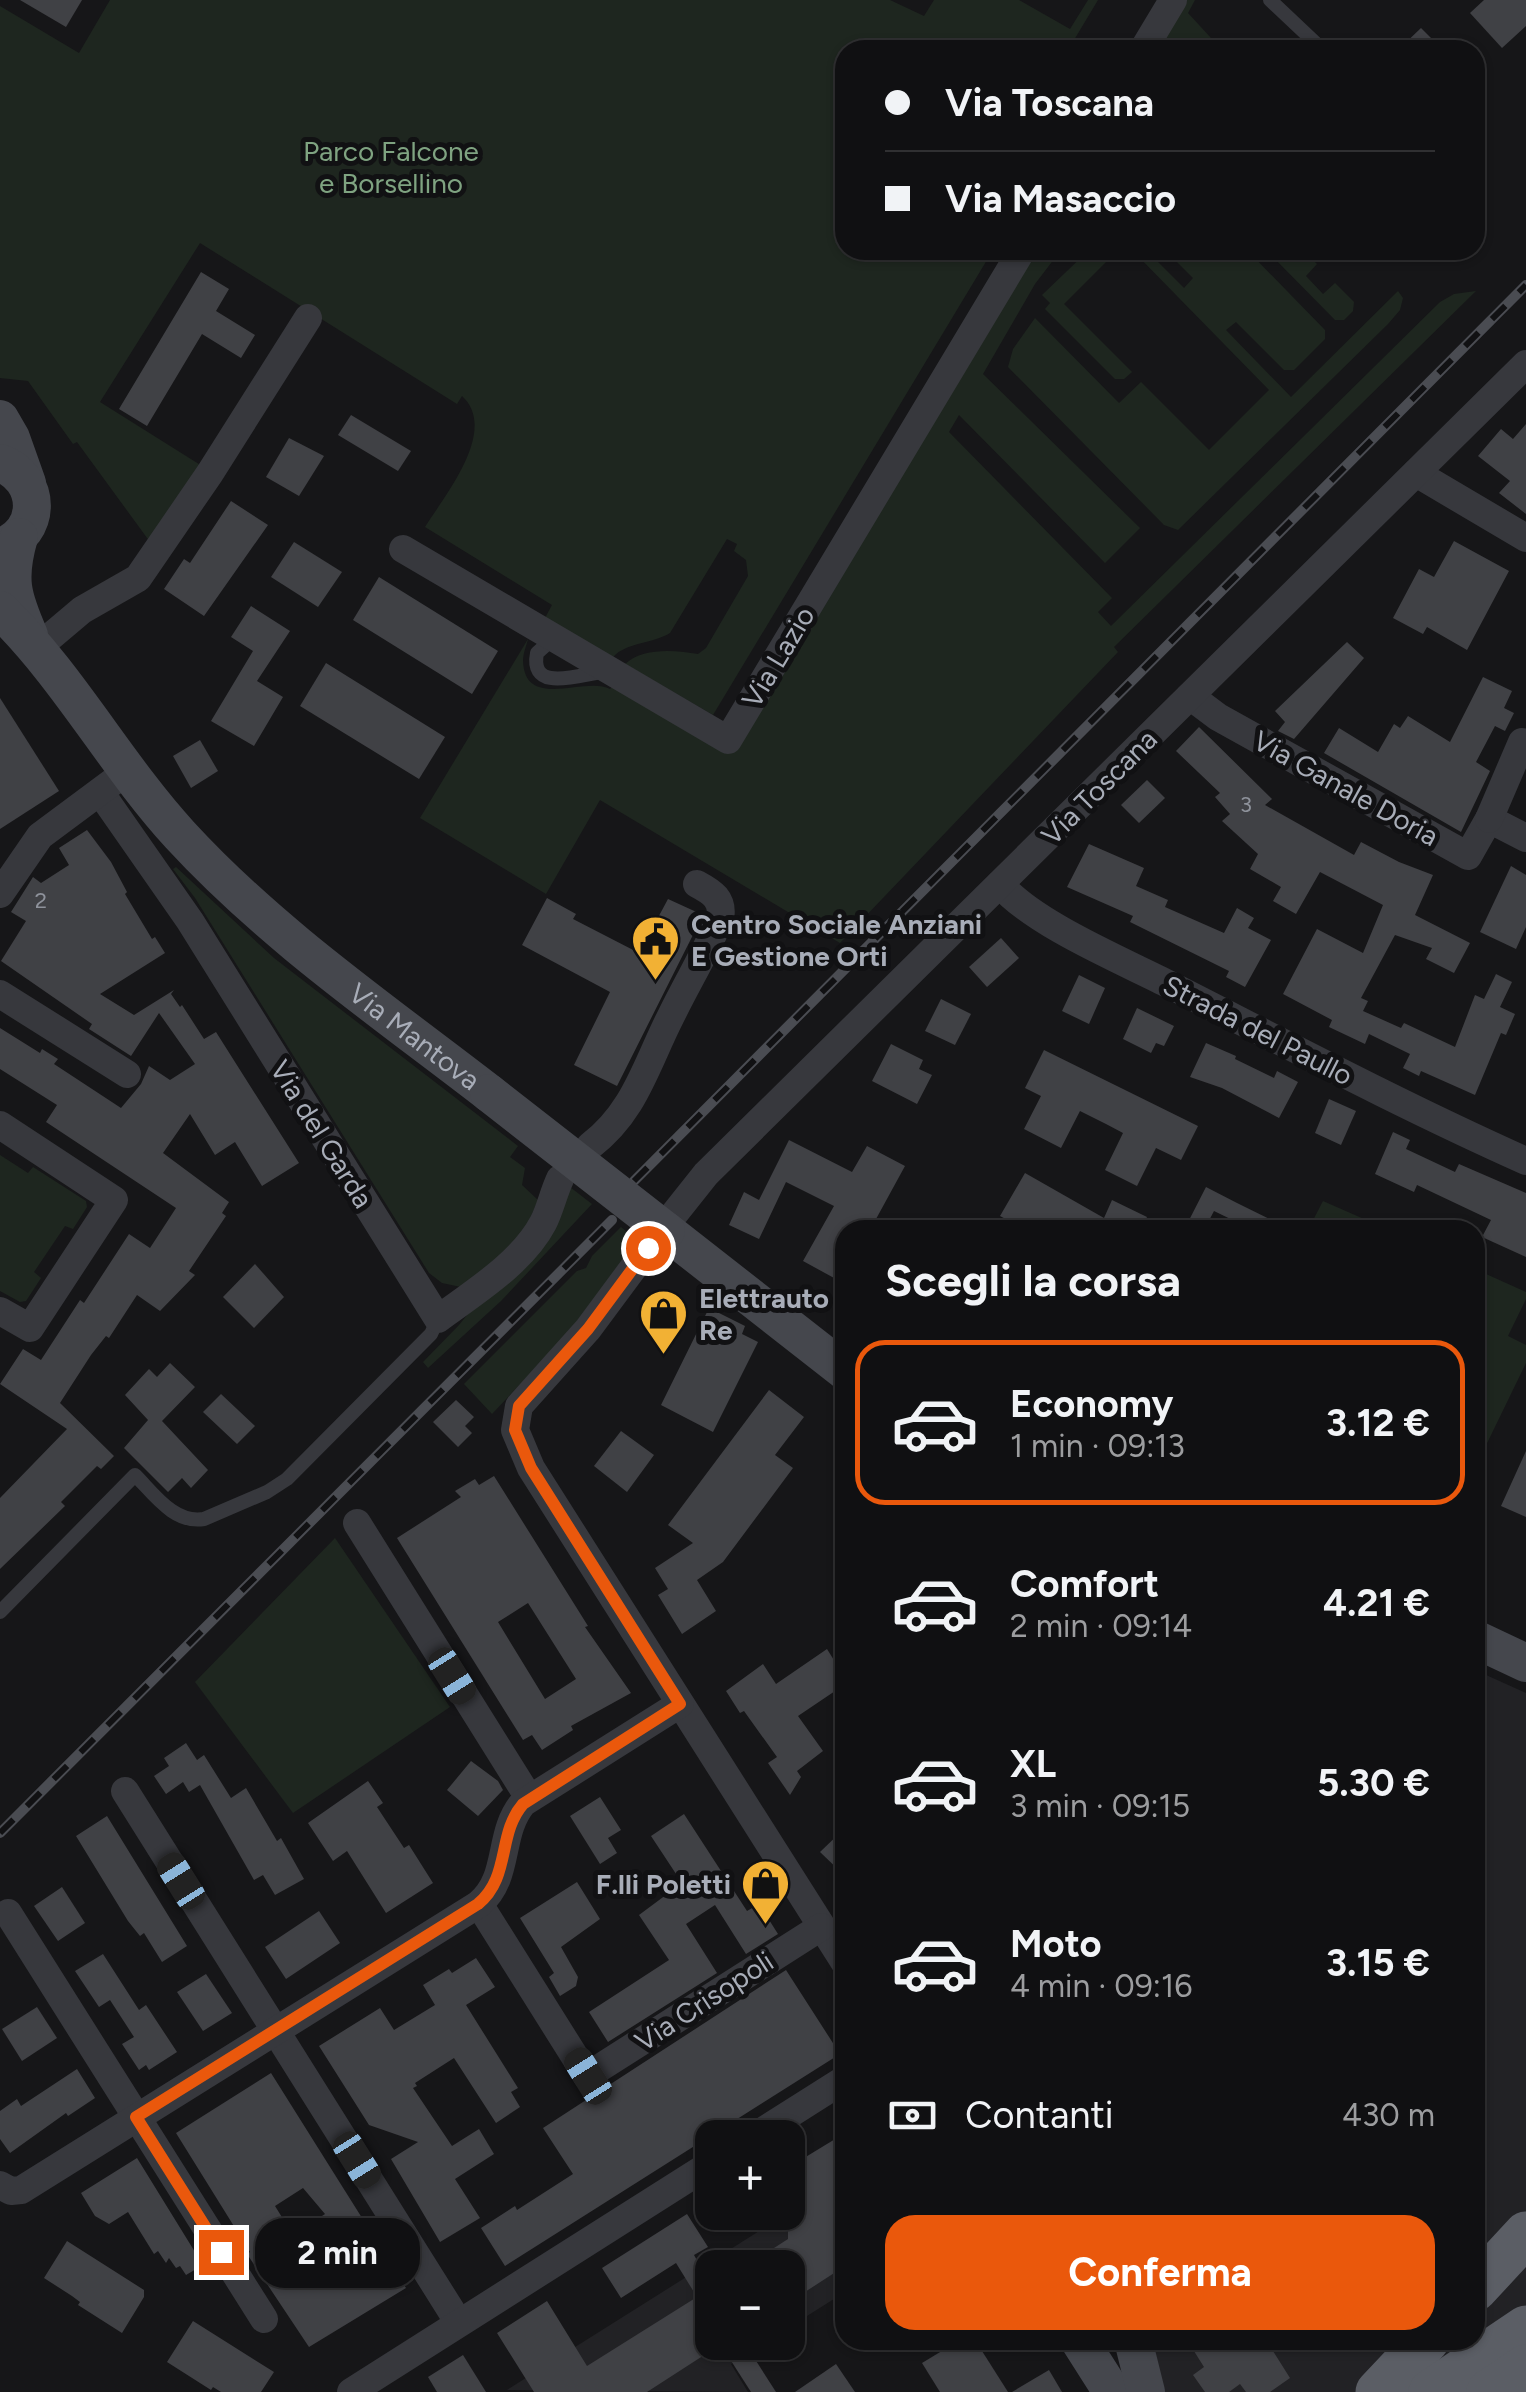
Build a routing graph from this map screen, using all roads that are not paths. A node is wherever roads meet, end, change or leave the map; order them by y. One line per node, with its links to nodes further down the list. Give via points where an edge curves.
1 (1172, 0): 3 (street)
2 (1270, 0): 4 (lane)
3 (1148, 40)
4 (1312, 40)
5 (1016, 260): 13 (street, Via Lazio, via 728,740)
6 (308, 318): 15 (street, via 138,578)
7 (1526, 364): 10 (street, Via Toscana)
8 (0, 419): 9 (main road, Via Mantova, via 12,438)
9 (14, 473): 12 (main road, Via Mantova, via 32,512)
10 (1416, 473): 11 (street); 16 (street, Via Toscana)
11 (1526, 538)
12 (10, 542): 15 (main road, Via Mantova, via 14,601)
13 (403, 549)
14 (0, 610): 15 (main road, Via Mantova)
15 (35, 644): 18 (main road, Via Mantova)
16 (1190, 696): 19 (street, Via Ganale Doria, via 1468,856); 22 (street, Via Toscana)
17 (1522, 742): 19 (street, Via Ganale Doria)
18 (113, 782): 23 (street, via 40,836); 33 (street, Via del Garda, via 190,921); 34 (main road, Via Mantova, bridge, via 253,907)
19 (1489, 819): 20 (street)
20 (1526, 838)
21 (697, 884): 27 (street, via 716,896 720,919 632,1101)
22 (1000, 884): 28 (street, Strada del Paullo, via 1027,909 1136,968); 30 (street, Via Toscana)
23 (0, 894)
24 (0, 994): 25 (street)
25 (126, 1074)
26 (0, 1125): 32 (street, via 114,1200 30,1328)
27 (590, 1146)
28 (1526, 1161)
29 (560, 1179): 33 (street, via 532,1237)
30 (674, 1213)
31 (648, 1248): 39 (street, via 522,1402 514,1422 531,1468)
32 (0, 1311)
33 (438, 1319): 36 (lane, via 431,1334 282,1483 192,1520 176,1514 135,1475)
34 (835, 1363)
35 (357, 1523): 41 (street)
36 (0, 1612)
37 (1485, 1644): 38 (main road)
38 (1526, 1663)
39 (680, 1704): 41 (street); 44 (street)
40 (125, 1791): 46 (street)
41 (529, 1798): 42 (street, via 510,1822 498,1880)
42 (478, 1904): 44 (street, Via Crisopoli, via 588,2076); 46 (street)
43 (8, 1913): 48 (street)
44 (822, 1927): 45 (street)
45 (835, 1947)
46 (275, 2030): 48 (street); 55 (street)
47 (835, 2085): 49 (street)
48 (136, 2117): 51 (street, via 18,2191); 54 (street)
49 (780, 2120)
50 (695, 2174): 55 (street)
51 (0, 2185)
52 (1526, 2234): 53 (highway)
53 (1485, 2277)
54 (264, 2319)
55 (459, 2323): 61 (street)
56 (1526, 2328): 65 (highway)
57 (1085, 2350): 62 (main road)
58 (1135, 2350): 63 (main road)
59 (1418, 2350): 64 (highway)
60 (1526, 2367): 66 (highway)
61 (351, 2392)
62 (1112, 2392)
63 (1146, 2392)
64 (1378, 2392)
65 (1431, 2392)
66 (1490, 2392)

